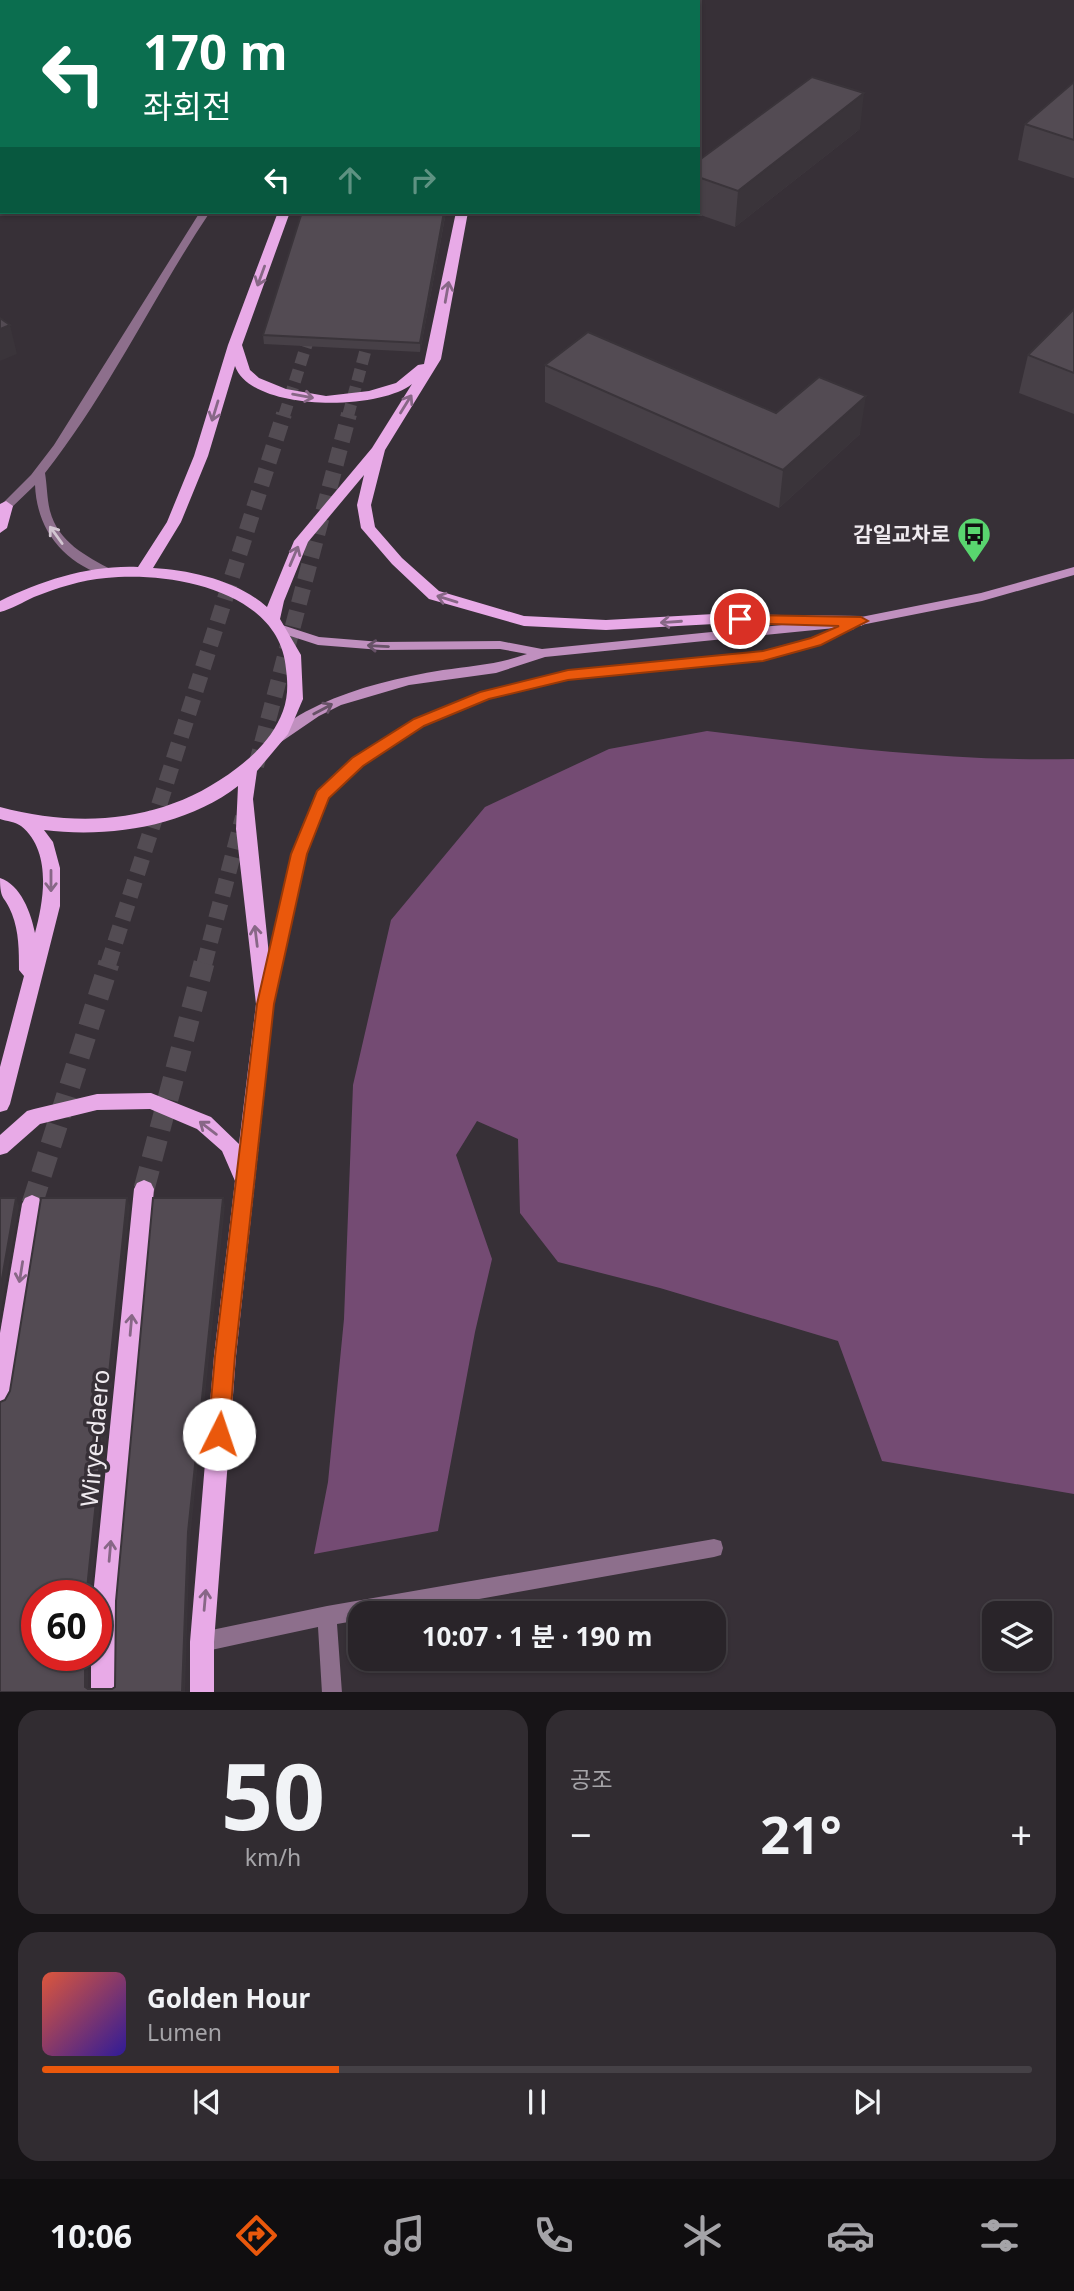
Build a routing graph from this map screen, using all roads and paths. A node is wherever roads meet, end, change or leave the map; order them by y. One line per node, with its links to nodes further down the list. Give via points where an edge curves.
1 (204, 214): 7 (street)
2 (283, 214): 4 (main road, one-way to 4)
3 (461, 214): 5 (main road, one-way to 3)
4 (235, 345): 5 (main road, one-way to 5, via 244,371 254,381 284,393 326,400 401,386); 10 (main road, one-way to 10, via 201,456 174,522)
5 (434, 359): 6 (main road, one-way to 5)
6 (378, 450): 14 (main road, one-way to 6, via 714,619 606,625 524,621 434,595 369,528 364,505); 15 (main road, one-way to 6, via 276,601 300,541)
7 (40, 474): 8 (street); 12 (street, one-way to 7, via 54,537 40,500)
8 (3, 508): 9 (main road)
9 (0, 528)
10 (144, 571): 12 (main road); 15 (main road, via 218,585 244,598)
11 (1074, 571): 14 (main road, via 982,597)
12 (108, 573): 13 (main road, via 51,585)
13 (0, 607)
14 (861, 621): 16 (main road); 22 (main road, via 816,641 763,656 568,675 485,695 419,722 358,762 322,795 299,854)
15 (276, 624): 16 (main road, one-way to 15, via 500,645 437,648 331,642 299,636); 17 (main road, via 293,656 296,687 288,718)
16 (543, 653): 17 (main road, one-way to 16, via 286,732 327,706 386,687 500,668)
17 (269, 749): 18 (main road)
18 (248, 769): 20 (main road, via 197,802 134,822 90,827); 22 (main road, one-way to 18, via 245,829)
19 (0, 813): 20 (main road)
20 (26, 820): 23 (main road, one-way to 23, via 44,842 51,868 51,906)
21 (0, 885): 23 (main road, via 12,894 29,940)
22 (265, 1004): 26 (main road)
23 (22, 1022): 24 (main road)
24 (0, 1104)
25 (0, 1147): 26 (main road, one-way to 25, via 230,1146 204,1123 151,1101 97,1101 34,1117)
26 (245, 1182): 32 (main road, one-way to 26, via 225,1356)
27 (144, 1189): 33 (main road, Wirye-daero, one-way to 27, via 104,1608)
28 (32, 1204): 29 (main road, one-way to 29)
29 (0, 1398)
30 (714, 1548): 31 (street)
31 (327, 1616): 32 (street); 35 (street)
32 (202, 1642): 34 (main road)
33 (103, 1692)
34 (202, 1692)
35 (332, 1692)

